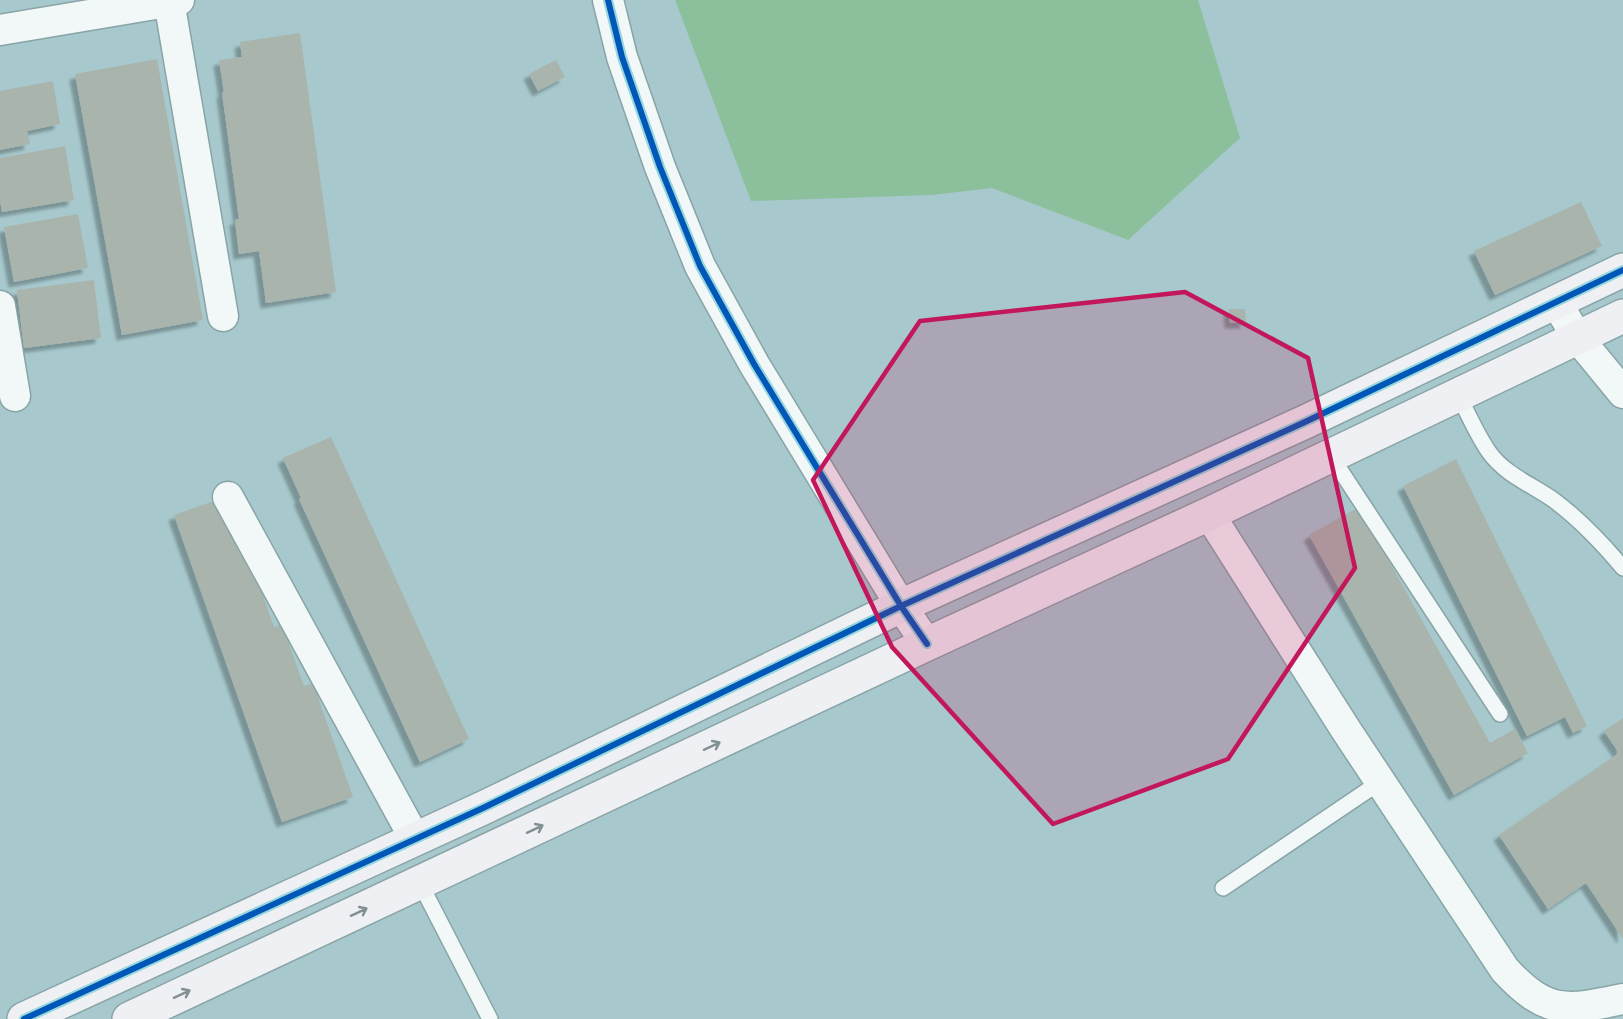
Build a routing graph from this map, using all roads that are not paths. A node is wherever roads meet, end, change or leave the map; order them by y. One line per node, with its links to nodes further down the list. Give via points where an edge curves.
1 (608, 0): 17 (street, via 622,57 699,266)
2 (174, 1): 3 (street); 7 (street)
3 (0, 30)
4 (1623, 270): 5 (street)
5 (1556, 302): 9 (street); 17 (street, via 1305,422)
6 (0, 306): 12 (street)
7 (223, 316)
8 (1623, 316): 9 (street)
9 (1577, 338): 10 (street); 11 (street)
10 (1623, 393)
11 (1458, 395): 13 (street); 16 (lane, via 1500,465 1554,500 1599,540)
12 (15, 396)
13 (1331, 456): 15 (street); 19 (lane)
14 (228, 497): 21 (street)
15 (1209, 514): 18 (street); 20 (street)
16 (1623, 568)
17 (901, 606): 18 (street); 21 (street)
18 (927, 644): 22 (street, one-way to 18)
19 (1500, 714)
20 (1380, 782): 23 (lane); 24 (street, via 1505,970 1523,989 1542,1001 1566,1008)
21 (415, 839): 25 (street)
22 (420, 883): 26 (street, one-way to 22); 27 (lane)
23 (1223, 888)
24 (1623, 999)
25 (24, 1019)
26 (129, 1019)
27 (490, 1019)

